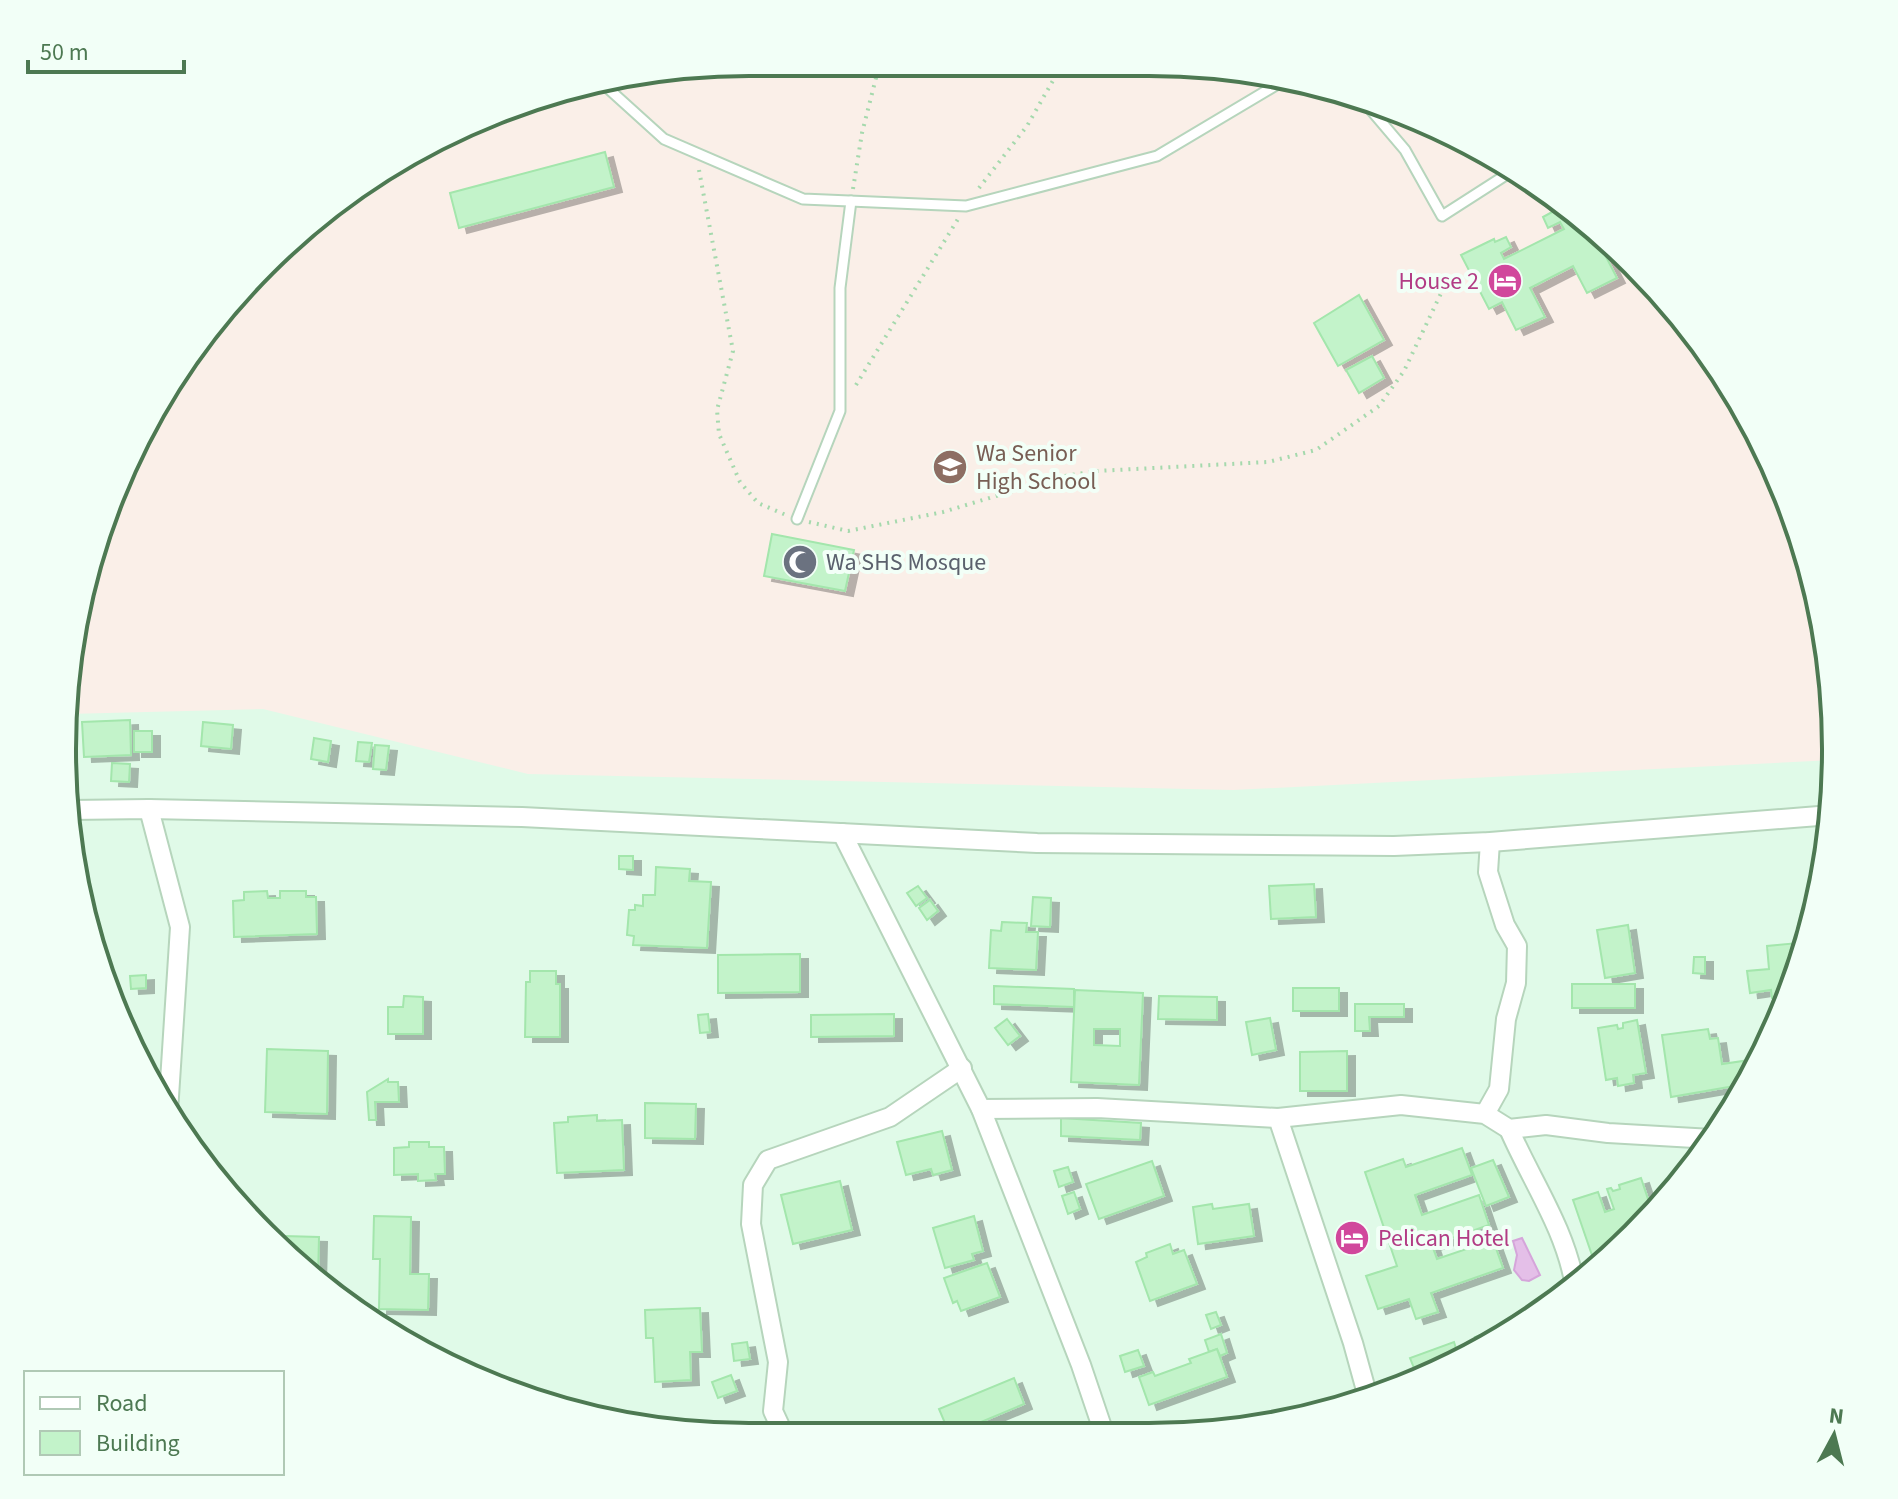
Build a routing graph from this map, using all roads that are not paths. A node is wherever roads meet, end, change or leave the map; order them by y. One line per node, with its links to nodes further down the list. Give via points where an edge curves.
1 (1272, 88): 5 (lane, via 1157,156 966,206)
2 (611, 91): 5 (lane, via 664,139 803,199)
3 (1376, 116): 4 (lane, via 1405,150 1442,216)
4 (1503, 177)
5 (851, 201): 6 (lane, via 840,288 840,411)
6 (797, 519)
7 (149, 809): 8 (street); 10 (street, via 522,817); 13 (street, via 180,927)
8 (79, 810)
9 (1818, 816): 11 (street)
10 (842, 833): 11 (street, via 1037,843); 12 (street)
11 (1490, 842): 15 (street, via 1488,872 1517,946 1499,1089)
12 (962, 1068): 14 (street); 21 (street, via 890,1117 768,1160 753,1185 751,1224 778,1362 773,1411)
13 (169, 1091)
14 (981, 1109): 16 (street, via 1097,1108); 22 (street)
15 (1485, 1114): 16 (street, via 1401,1105); 17 (street)
16 (1278, 1118): 20 (street)
17 (1509, 1129): 18 (street, via 1546,1125); 19 (street, via 1552,1212)
18 (1698, 1138)
19 (1573, 1273)
20 (1365, 1387)
21 (779, 1423)
22 (1101, 1423)

